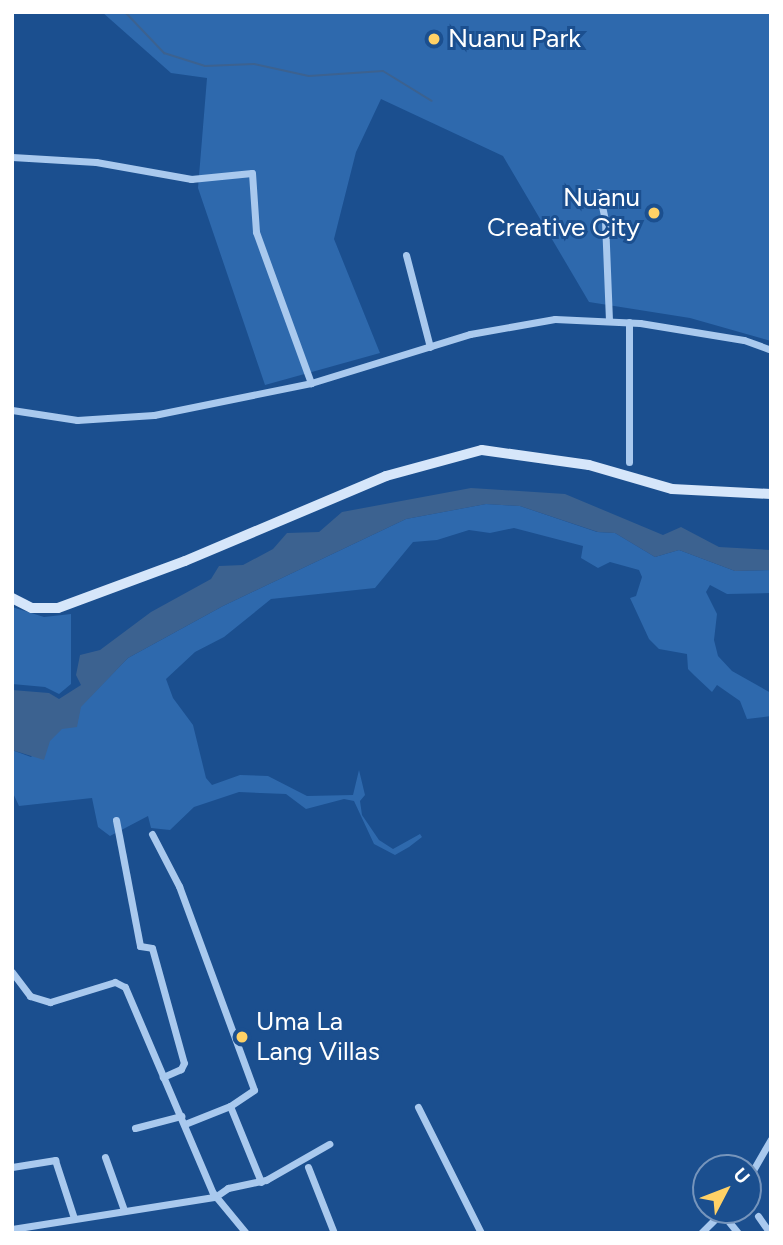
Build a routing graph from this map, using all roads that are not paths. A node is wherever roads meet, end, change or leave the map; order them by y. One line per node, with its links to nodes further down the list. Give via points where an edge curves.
1 (12, 157): 8 (street, via 96,162 191,179 252,173 256,232)
2 (599, 192): 4 (street, via 605,221)
3 (406, 255): 6 (street)
4 (609, 319): 5 (street); 6 (street, via 526,322)
5 (629, 322): 7 (street, via 744,340); 10 (street)
6 (430, 347): 8 (street)
7 (771, 350)
8 (311, 383): 9 (street, via 115,419 77,420)
9 (12, 410)
10 (629, 462)
11 (771, 494): 12 (street, via 672,489 589,465 482,450 386,476 185,561 58,608 32,608)
12 (12, 598)
13 (116, 820): 16 (street, via 140,946 152,948 184,1063)
14 (152, 834): 17 (street, via 179,886 254,1090)
15 (12, 972): 16 (street, via 30,996 50,1002 121,983)
16 (163, 1077): 19 (street)
17 (230, 1106): 20 (street); 26 (street)
18 (418, 1107): 33 (street)
19 (181, 1116): 20 (street); 21 (street)
20 (185, 1124): 27 (street)
21 (135, 1128)
22 (329, 1144): 26 (street)
23 (105, 1157): 28 (street)
24 (12, 1167): 29 (street, via 55,1160)
25 (308, 1167): 32 (street)
26 (261, 1182): 27 (street)
27 (214, 1195): 28 (street); 31 (street, via 239,1218)
28 (124, 1210): 29 (street)
29 (74, 1219): 30 (street)
30 (12, 1229)
31 (246, 1233)
32 (334, 1233)
33 (481, 1233)

